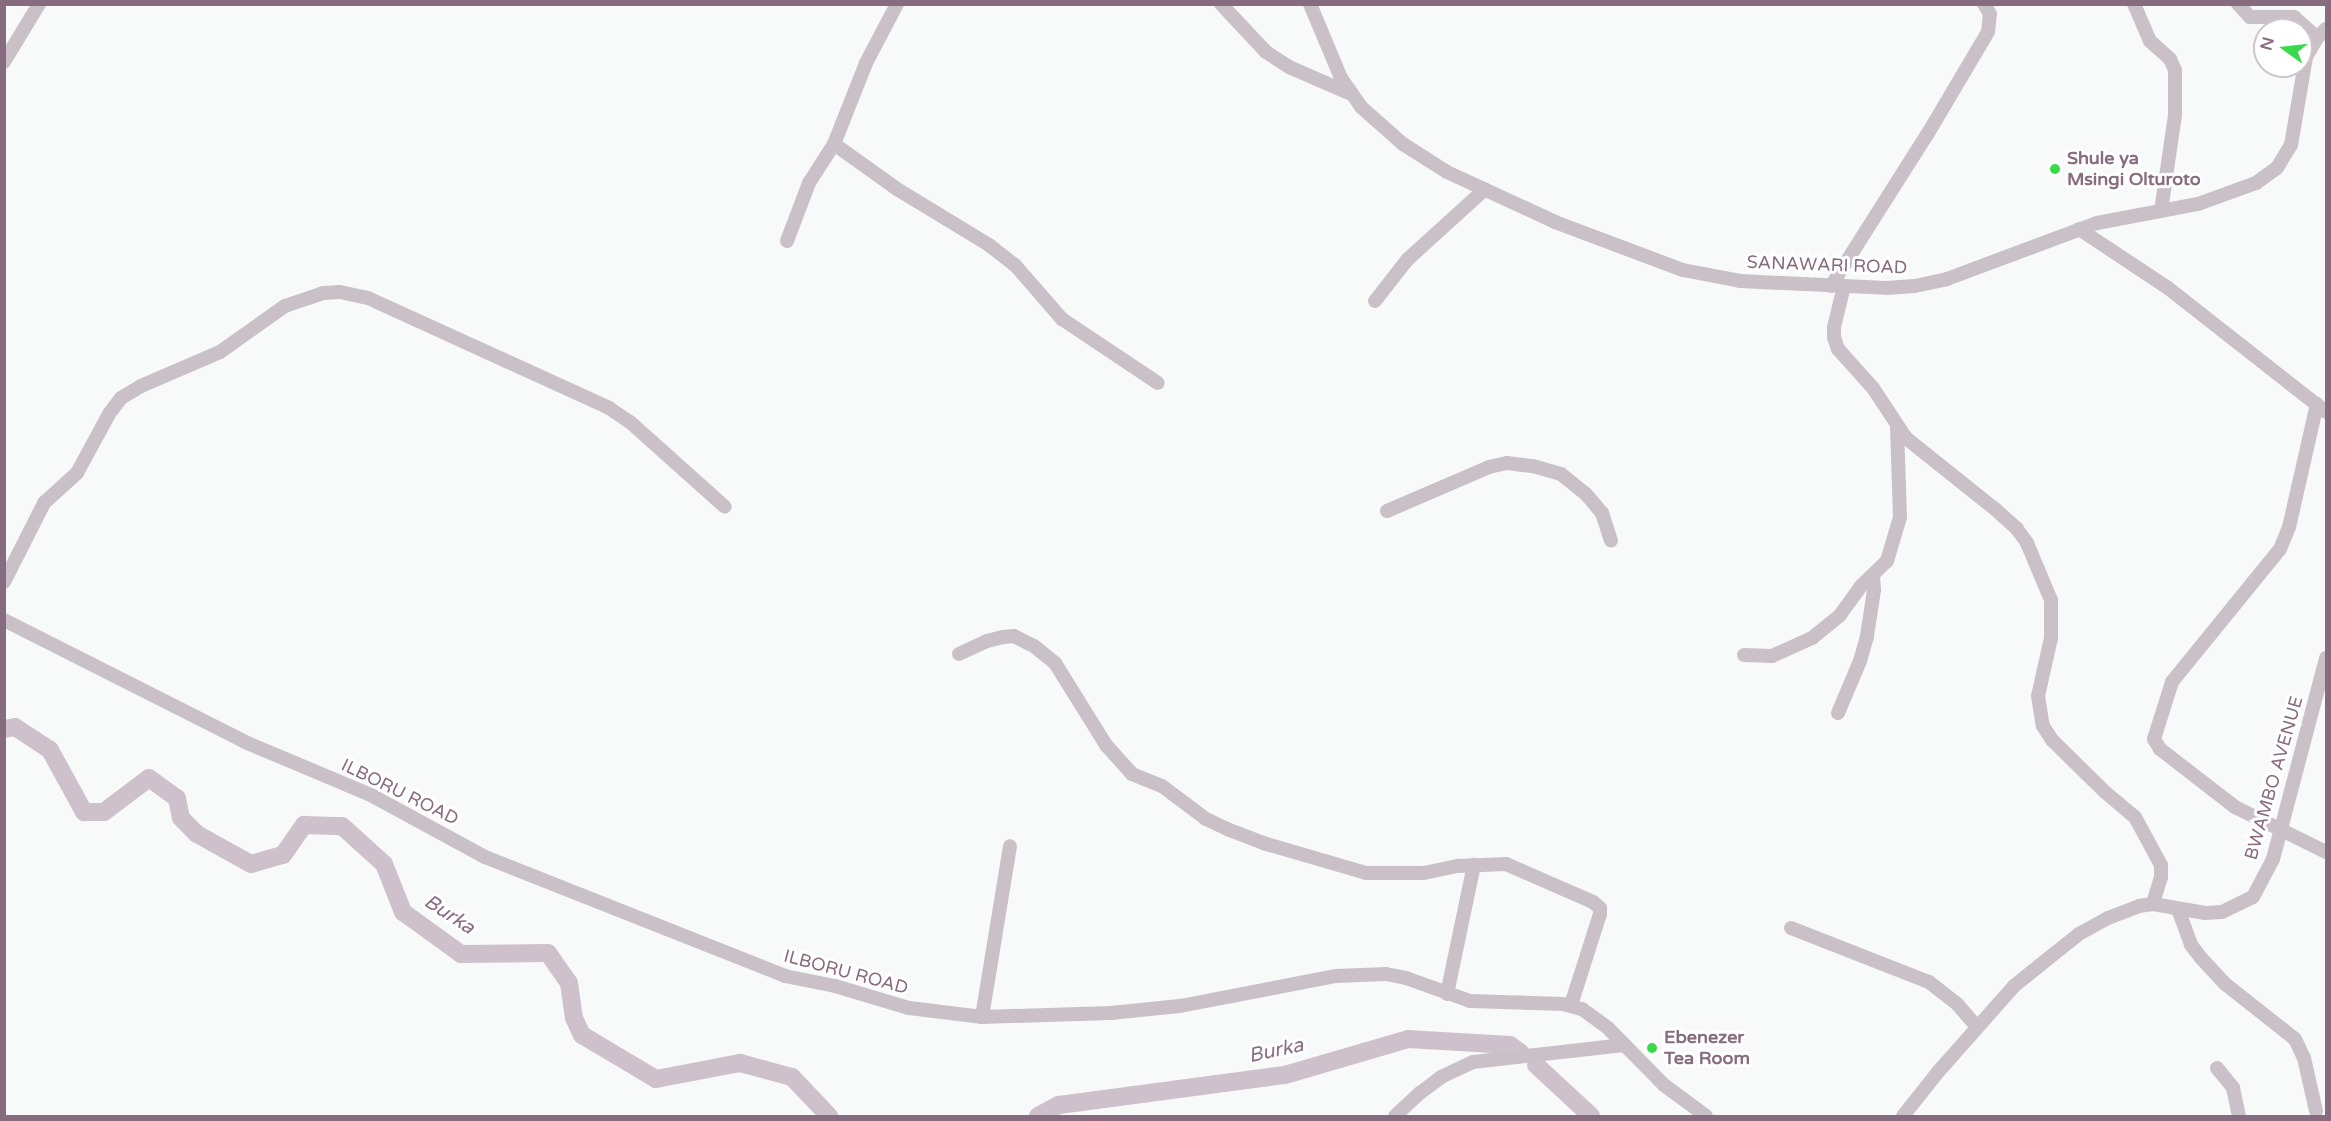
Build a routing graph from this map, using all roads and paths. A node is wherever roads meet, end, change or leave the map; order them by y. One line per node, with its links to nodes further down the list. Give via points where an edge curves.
1 (39, 4): 9 (street)
2 (897, 4): 11 (street, via 866,63)
3 (1221, 4): 10 (street, via 1266,51 1289,67)
4 (1310, 4): 10 (street, SANAWARI ROAD)
5 (1983, 4): 16 (street, via 1990,14 1988,32)
6 (2134, 4): 13 (street, via 2150,41 2170,59 2175,70 2175,115)
7 (2238, 4): 8 (street, via 2250,18 2294,17)
8 (2322, 33): 13 (street, SANAWARI ROAD, via 2306,57 2291,145 2277,168 2246,188)
9 (4, 62)
10 (1351, 94): 12 (street, SANAWARI ROAD, via 1403,144 1431,164)
11 (834, 144): 15 (street, via 809,183); 18 (street, via 897,189 989,245 1015,266 1062,319)
12 (1485, 189): 16 (street, SANAWARI ROAD, via 1555,222 1683,270 1740,281); 17 (street, via 1407,260)
13 (2161, 212): 14 (street, SANAWARI ROAD)
14 (2079, 229): 16 (street, SANAWARI ROAD, via 2020,254 1929,283 1893,288); 19 (street, via 2175,294)
15 (787, 241)
16 (1837, 286): 20 (street, via 1836,344)
17 (1375, 301)
18 (1158, 383)
19 (2322, 408): 31 (street, via 2280,549 2172,682 2154,739 2160,749 2235,807)
20 (1897, 424): 24 (street, via 1900,517 1887,561); 35 (street, via 1906,438 1995,509 2027,543 2051,600 2051,638 2038,696 2043,726 2052,740 2135,817 2161,865)
21 (725, 507): 25 (street, via 609,408 368,298 323,293 285,306 220,352 121,398 77,473 44,503)
22 (1387, 511): 23 (street, via 1489,467 1507,463 1533,466 1561,474 1586,494 1602,513)
23 (1611, 541)
24 (1873, 575): 28 (street, via 1840,615 1812,638 1772,656); 30 (street, via 1867,636)
25 (4, 582)
26 (4, 620): 40 (street, ILBORU ROAD, via 245,742 369,794 485,857 785,976 909,1008)
27 (959, 654): 34 (street, via 1004,637 1014,636 1034,646 1055,663 1106,745 1132,774 1162,786 1221,827 1366,873 1424,873)
28 (1744, 655)
29 (2326, 658): 31 (street, BWAMBO AVENUE)
30 (1838, 713)
31 (2281, 830): 33 (street); 36 (street, BWAMBO AVENUE, via 2273,859 2253,897 2222,912)
32 (1010, 846): 40 (street)
33 (2326, 852)
34 (1474, 865): 38 (street); 39 (street, via 1506,864 1600,908)
35 (2153, 904): 36 (street, BWAMBO AVENUE); 41 (street, BWAMBO AVENUE, via 2108,918 2079,934 2029,972)
36 (2178, 909): 44 (street, via 2191,945 2201,958 2224,982 2295,1039 2304,1058)
37 (1791, 928): 41 (street, via 1929,982 1958,1005)
38 (1447, 994): 39 (street, ILBORU ROAD, via 1484,1003); 40 (street, ILBORU ROAD, via 1406,978 1364,974 1172,1007 1067,1016)
39 (1571, 1005): 42 (street, ILBORU ROAD, via 1590,1013)
40 (982, 1017)
41 (1977, 1027): 47 (street, BWAMBO AVENUE)
42 (1624, 1045): 45 (street, via 1473,1062 1441,1077); 46 (street, ILBORU ROAD, via 1664,1085)
43 (2217, 1068): 48 (street, via 2233,1088)
44 (2314, 1115)
45 (1395, 1116)
46 (1706, 1116)
47 (1903, 1116)
48 (2239, 1116)

